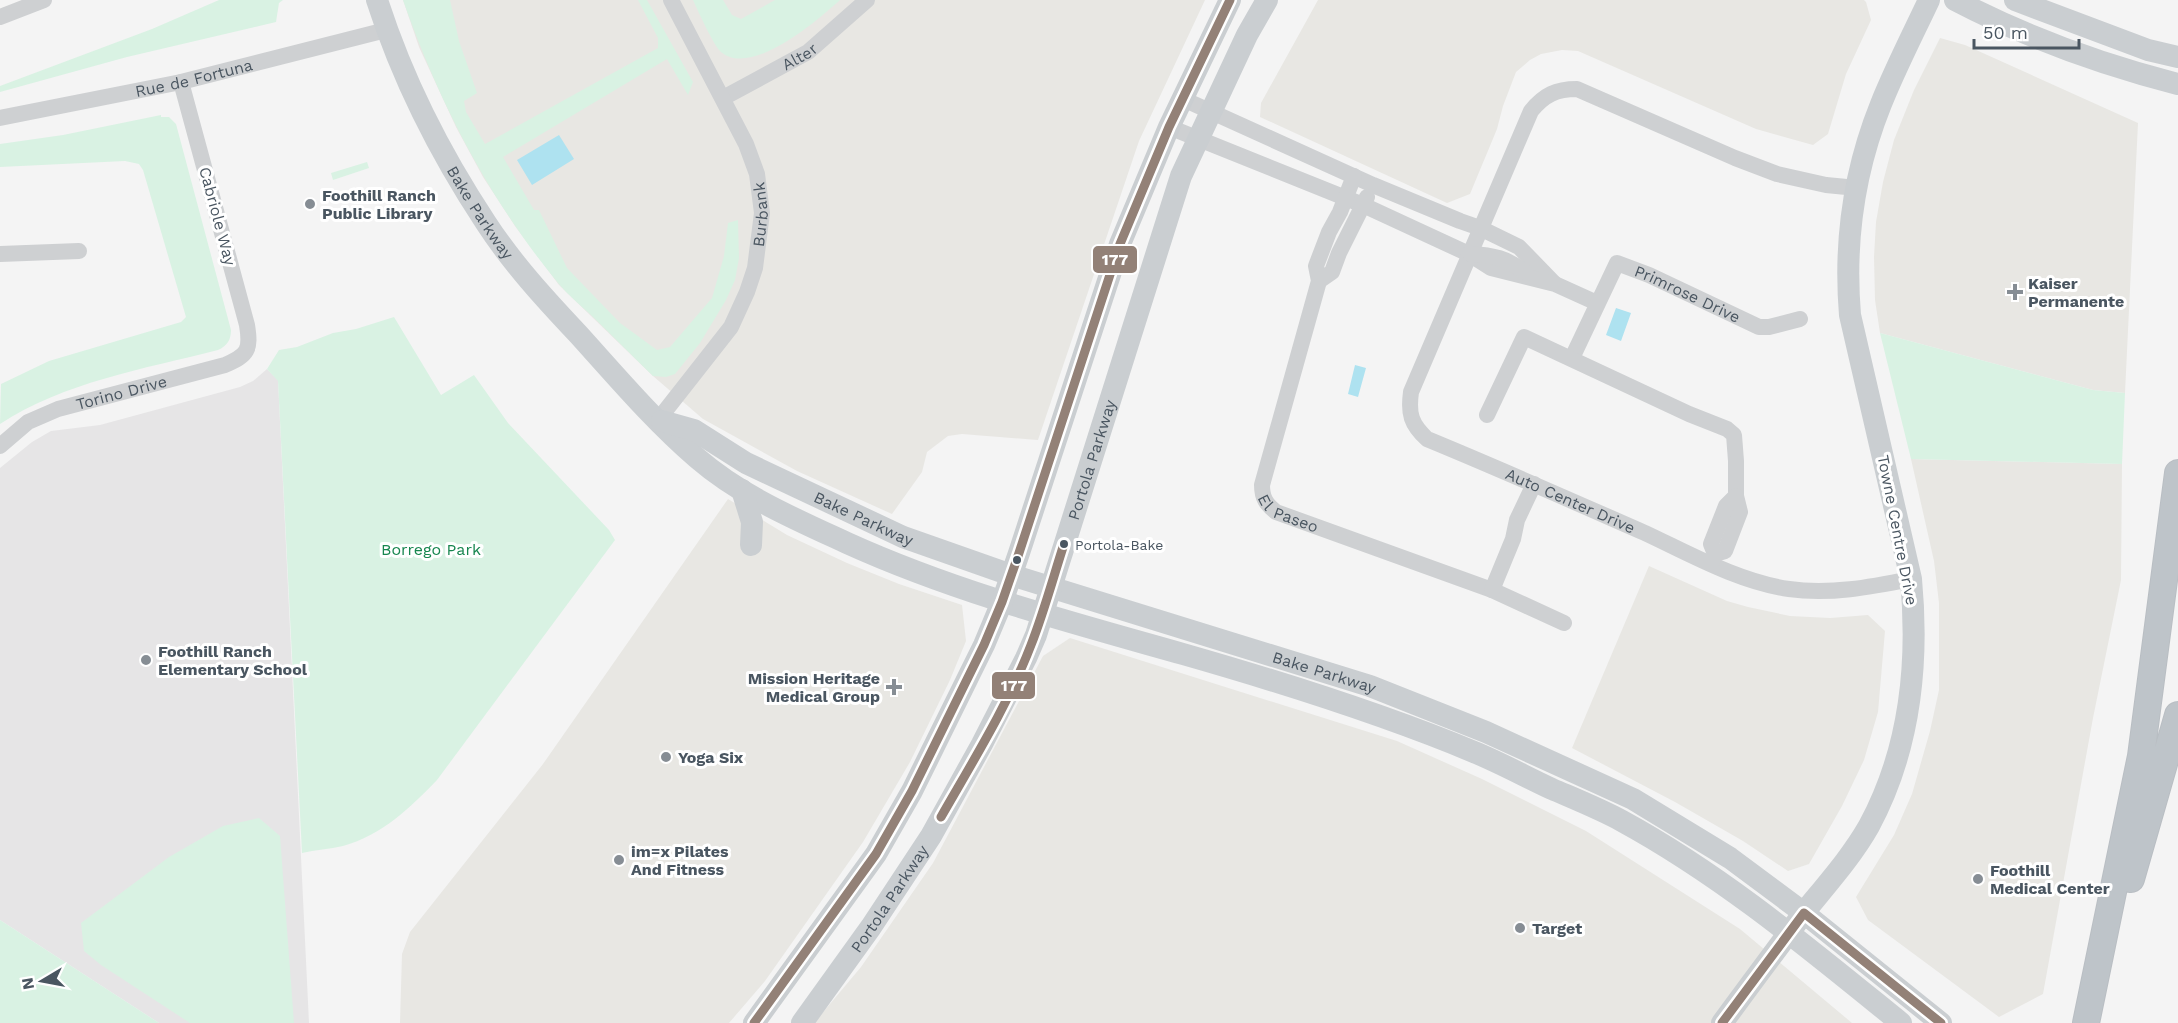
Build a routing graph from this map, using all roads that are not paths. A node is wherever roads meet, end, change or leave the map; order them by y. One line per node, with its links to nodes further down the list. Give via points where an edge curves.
1 (44, 0): 10 (street)
2 (377, 0): 11 (main road, Bake Parkway)
3 (671, 0): 15 (street, Burbank)
4 (867, 0): 15 (street, Alter, via 808,52)
5 (1230, 0): 16 (main road)
6 (1267, 0): 17 (main road, Portola Parkway)
7 (1929, 0): 23 (main road, Towne Centre Drive, via 1881,104 1865,149)
8 (1955, 0): 14 (main road, via 2029,34 2140,75)
9 (2015, 0): 12 (main road, via 2148,50)
10 (0, 17)
11 (386, 30): 13 (street, Rue de Fortuna); 37 (main road, Bake Parkway, via 414,94 487,225 536,288)
12 (2178, 57)
13 (181, 82): 18 (street, Rue de Fortuna); 34 (street, Cabriole Way, via 247,326)
14 (2178, 84)
15 (723, 98): 37 (street, Burbank, via 757,174 762,213 755,268 731,327)
16 (1183, 99): 17 (street); 19 (main road)
17 (1211, 111): 20 (main road, Portola Parkway); 21 (street)
18 (0, 118)
19 (1169, 127): 20 (street); 46 (main road, via 1120,244)
20 (1198, 138): 24 (street); 48 (main road, Portola Parkway, via 1181,176)
21 (1354, 176): 22 (street); 24 (street, El Paseo)
22 (1372, 185): 25 (street, El Paseo); 26 (street)
23 (1857, 188): 26 (street, Auto Center Drive, via 1777,174 1577,89 1564,89 1551,93 1531,111); 47 (main road, Towne Centre Drive, via 1848,248 1850,315)
24 (1345, 197): 25 (street); 30 (street, El Paseo, via 1316,266)
25 (1363, 205): 29 (street); 30 (street, El Paseo, via 1332,272)
26 (1480, 228): 29 (street, Auto Center Drive); 31 (street, via 1519,247)
27 (79, 251): 28 (street)
28 (0, 254)
29 (1469, 254): 31 (street, via 1491,268); 41 (street, Auto Center Drive, via 1410,392 1411,417 1416,429 1427,439)
30 (1319, 281): 49 (street, El Paseo, via 1262,484 1268,506 1276,513)
31 (1555, 284): 32 (street)
32 (1597, 303): 33 (street, Primrose Drive, via 1617,263 1759,327); 35 (street, Primrose Drive)
33 (1800, 319)
34 (248, 351): 39 (street, Torino Drive, via 225,365 58,409 28,423)
35 (1572, 358): 36 (street, via 1524,337); 45 (street, via 1734,435 1736,496 1726,506 1711,544)
36 (1487, 415)
37 (658, 420): 38 (main road, Bake Parkway); 42 (main road, Bake Parkway, via 699,460)
38 (694, 430): 43 (main road, via 720,463 751,482); 46 (main road, Bake Parkway, via 746,463 903,537)
39 (0, 447)
40 (2178, 473): 63 (highway, via 2141,756)
41 (1539, 486): 45 (street, Auto Center Drive); 49 (street, via 1524,528 1514,539)
42 (742, 490): 43 (main road, Bake Parkway); 44 (main road, via 752,522)
43 (781, 513): 50 (main road, Bake Parkway, via 896,565)
44 (750, 545)
45 (1714, 559): 47 (street, Auto Center Drive, via 1769,585 1791,589 1844,589)
46 (1011, 575): 48 (main road, Bake Parkway); 50 (main road)
47 (1911, 579): 56 (main road, Towne Centre Drive, via 1915,622 1912,683 1900,745 1868,827)
48 (1050, 586): 51 (main road, Portola Parkway); 55 (main road, Bake Parkway, via 1370,686)
49 (1492, 590): 52 (street, El Paseo)
50 (1002, 602): 51 (main road, Bake Parkway); 58 (main road, via 912,791 881,845)
51 (1041, 614): 53 (main road, Bake Parkway); 59 (main road, Portola Parkway, via 1026,658 931,836)
52 (1564, 623)
53 (1351, 707): 55 (main road, via 1380,706 1436,725); 57 (main road, Bake Parkway, via 1474,752 1622,821 1716,879)
54 (2178, 715): 63 (highway)
55 (1486, 732): 56 (main road, Bake Parkway, via 1633,799 1730,858)
56 (1804, 912): 57 (main road, Towne Centre Drive); 62 (main road, Bake Parkway)
57 (1790, 933): 60 (main road, Towne Centre Drive); 61 (main road, Bake Parkway)
58 (754, 1023)
59 (802, 1023)
60 (1722, 1023)
61 (1901, 1023)
62 (1941, 1023)
63 (2088, 1023)

